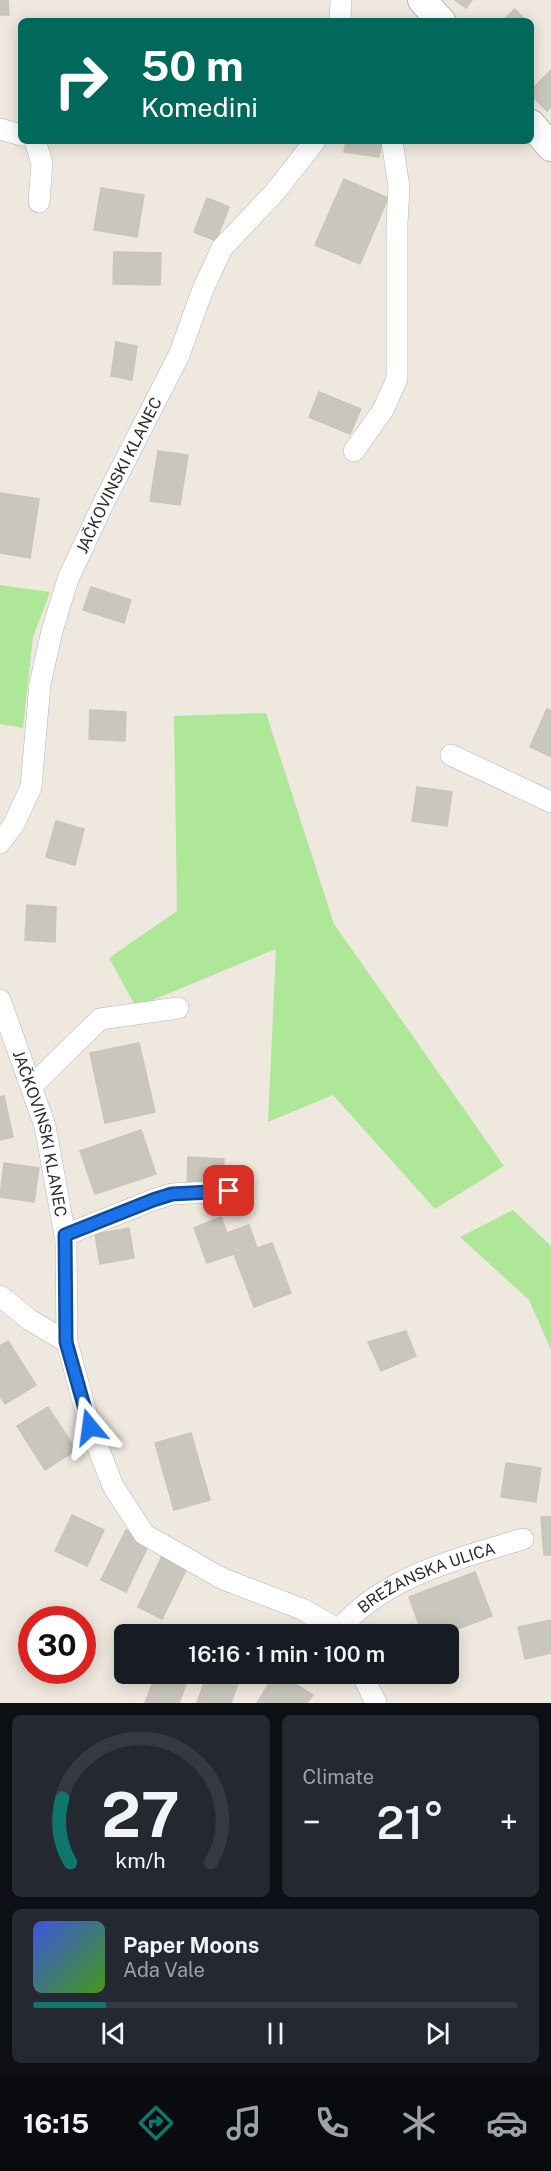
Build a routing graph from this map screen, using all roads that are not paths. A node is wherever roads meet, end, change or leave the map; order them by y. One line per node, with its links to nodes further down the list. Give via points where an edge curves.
1 (341, 0): 3 (street)
2 (422, 0): 4 (street)
3 (340, 18)
4 (438, 18)
5 (534, 127): 11 (street)
6 (0, 129): 7 (street)
7 (18, 134)
8 (36, 144): 12 (street, via 42,163)
9 (313, 144): 16 (street, JAČKOVINSKI KLANEC, via 275,192 222,248 179,355 68,579 40,684 31,787 14,824)
10 (392, 144): 13 (street, via 399,187 397,379 383,410)
11 (551, 147)
12 (39, 202)
13 (354, 451)
14 (451, 755): 15 (street)
15 (551, 802)
16 (0, 843)
17 (0, 999): 19 (street, JAČKOVINSKI KLANEC)
18 (178, 1008): 19 (street, via 100,1019)
19 (31, 1087): 21 (street, JAČKOVINSKI KLANEC, via 45,1126)
20 (229, 1191): 21 (street, via 172,1194)
21 (65, 1235): 23 (street, JAČKOVINSKI KLANEC)
22 (0, 1296): 23 (street)
23 (66, 1342): 25 (street, JAČKOVINSKI KLANEC, via 90,1427 113,1486 144,1534 223,1579 302,1609)
24 (523, 1539): 26 (street, BREŽANSKA ULICA, via 441,1565 380,1592 352,1613)
25 (327, 1624)
26 (345, 1624)
27 (367, 1684): 28 (street)
28 (376, 1703)

